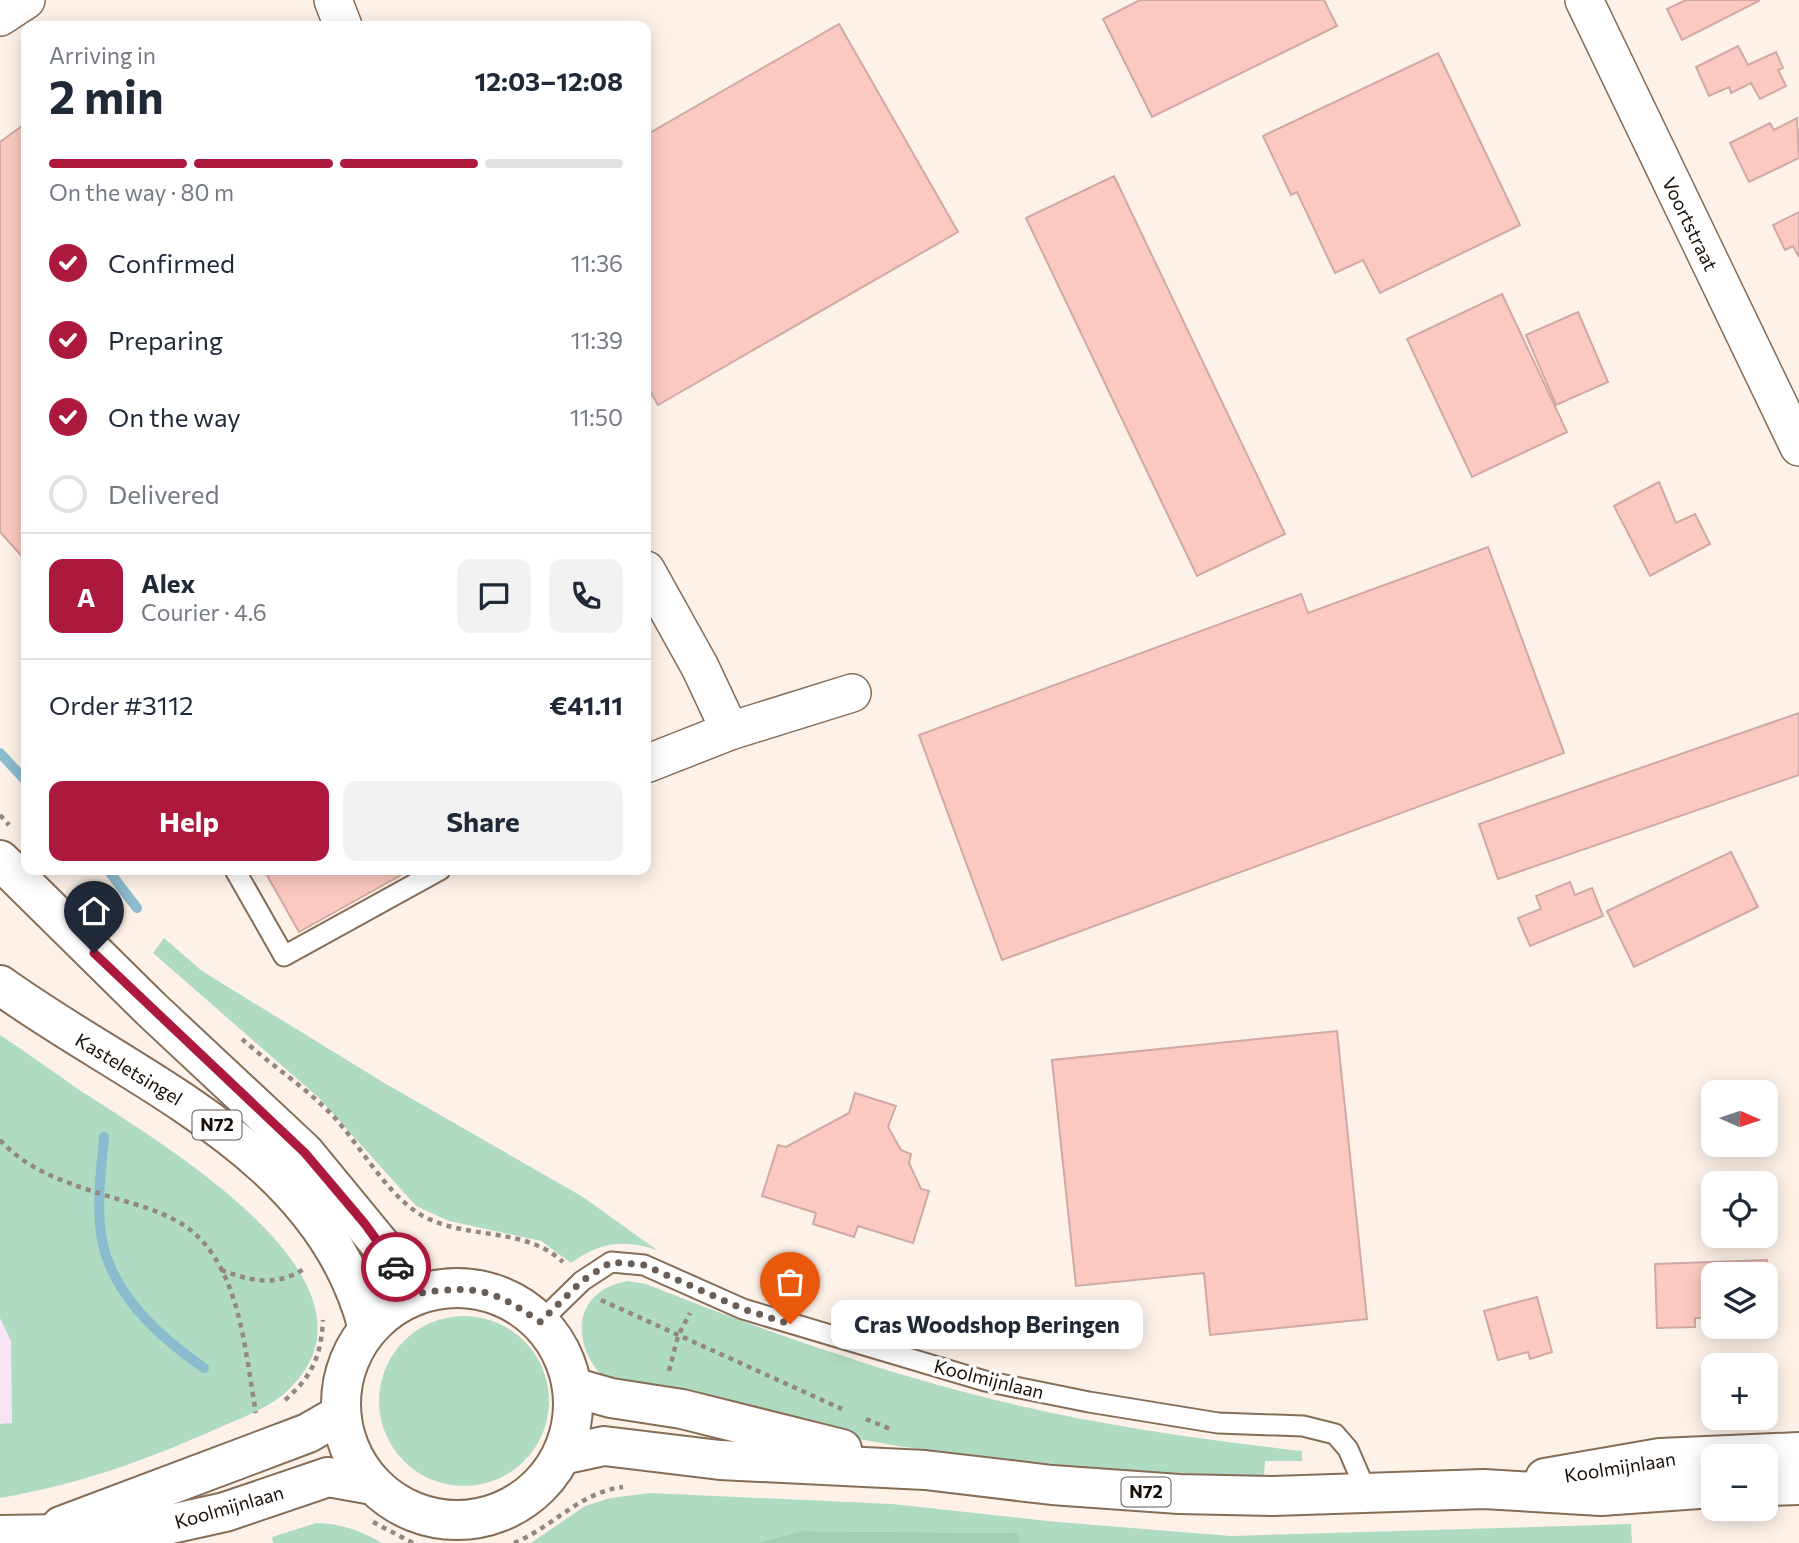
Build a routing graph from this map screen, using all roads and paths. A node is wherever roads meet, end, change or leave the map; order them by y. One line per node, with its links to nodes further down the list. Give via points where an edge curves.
1 (26, 0): 4 (street)
2 (332, 0): 5 (street)
3 (1584, 0): 6 (street, Voortstraat)
4 (0, 18)
5 (341, 21)
6 (1799, 447)
7 (655, 605): 9 (street, via 701,667)
8 (852, 693): 9 (street)
9 (730, 731): 10 (street)
10 (651, 762)
11 (0, 860): 20 (main road, N72, via 305,1153)
12 (238, 875): 13 (lane, via 284,956)
13 (431, 875)
14 (0, 985): 22 (main road, Kasteletsingel / N72, via 49,1021 209,1118 282,1182 334,1247 359,1293)
15 (0, 1140): 18 (path, via 35,1170 172,1218 207,1247)
16 (401, 1198): 19 (path, via 434,1221 550,1250)
17 (298, 1259): 18 (path, via 306,1268 276,1282 247,1280)
18 (221, 1270): 26 (path, via 239,1322)
19 (582, 1281): 21 (lane, Koolmijnlaan); 24 (path, via 600,1300); 37 (lane, Koolmijnlaan, via 611,1262 644,1265 743,1309 985,1381 1218,1423 1303,1426 1335,1433 1348,1449)
20 (420, 1293): 21 (main road, via 463,1287 505,1297); 22 (main road, via 391,1308)
21 (540, 1322): 23 (main road, via 562,1352)
22 (368, 1329): 25 (main road, via 346,1369)
23 (572, 1387): 30 (main road, via 572,1422); 31 (main road, Koolmijnlaan / N72, via 682,1409)
24 (849, 1412)
25 (341, 1414): 38 (main road); 39 (main road, Koolmijnlaan, via 308,1433)
26 (256, 1416)
27 (861, 1417): 28 (path)
28 (896, 1431)
29 (1799, 1452): 35 (main road, Koolmijnlaan / N72, via 1660,1458)
30 (562, 1455): 31 (main road, Koolmijnlaan / N72, via 604,1446 720,1460); 38 (main road, via 540,1486 510,1508 475,1519 438,1519)
31 (925, 1470): 37 (main road, Koolmijnlaan / N72, via 1179,1494)
32 (1799, 1485): 34 (main road)
33 (633, 1486): 42 (path, via 585,1498 534,1535)
34 (1778, 1486)
35 (1484, 1489): 36 (main road, Koolmijnlaan / N72, via 1601,1496); 37 (main road, Koolmijnlaan / N72)
36 (1701, 1489)
37 (1367, 1493)
38 (369, 1502): 39 (main road, Koolmijnlaan, via 328,1477 225,1512 130,1533); 41 (path)
39 (42, 1533): 40 (main road, Koolmijnlaan)
40 (0, 1535)
41 (413, 1543)
42 (514, 1543)

